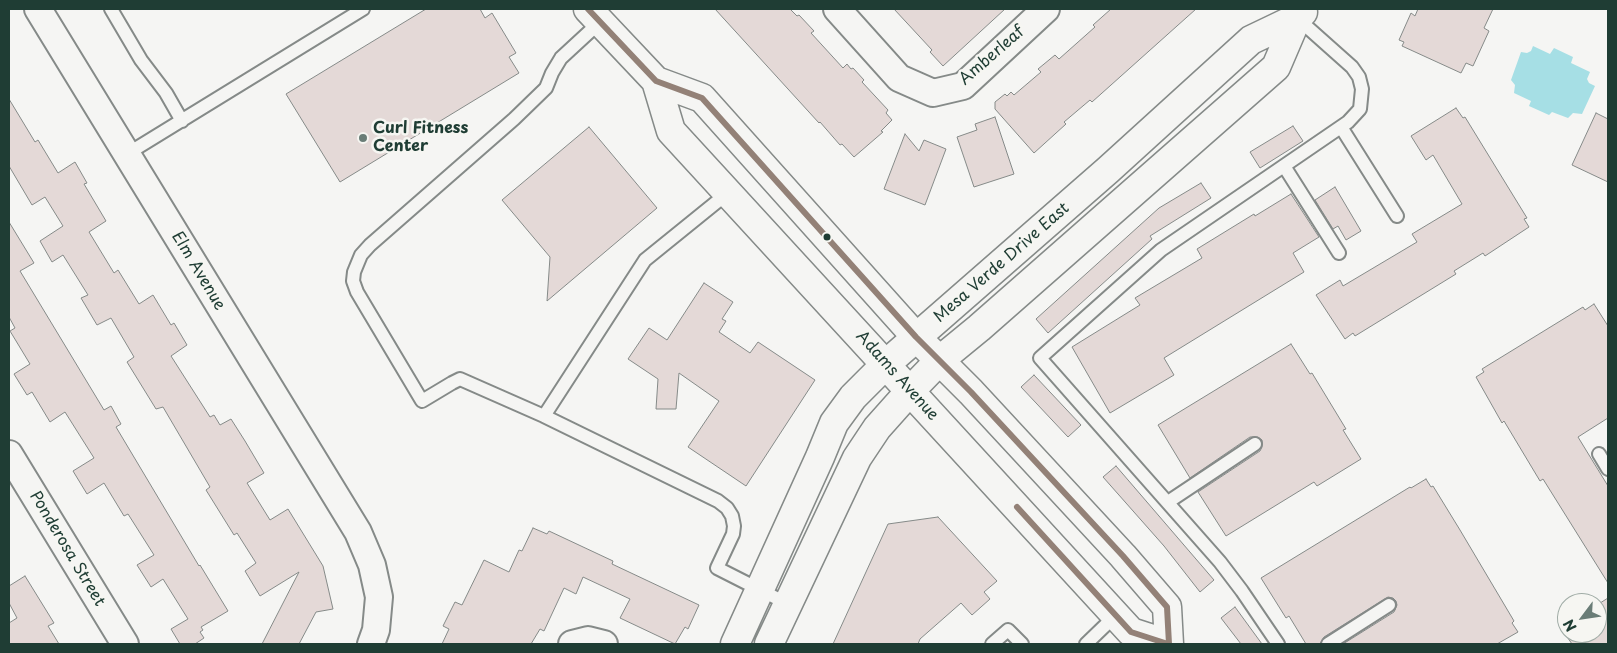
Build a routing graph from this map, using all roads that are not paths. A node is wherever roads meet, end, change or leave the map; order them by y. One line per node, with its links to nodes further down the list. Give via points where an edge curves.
1 (38, 9): 11 (street, Elm Avenue)
2 (111, 9): 9 (lane)
3 (363, 9): 9 (lane)
4 (837, 9): 5 (street, Amberleaf, via 899,78 933,93 963,86)
5 (1046, 9)
6 (1302, 14): 10 (lane, via 1359,77 1362,89 1360,109); 16 (street, Mesa Verde Drive East, via 1251,40); 17 (street, Mesa Verde Drive East, via 1276,66)
7 (594, 16): 8 (street, Adams Avenue); 20 (lane, via 561,58 546,88 370,245 361,255 354,272 357,292 422,400 460,380)
8 (656, 81): 13 (street, Adams Avenue, via 671,131); 16 (street, Adams Avenue, via 702,98)
9 (182, 120): 11 (lane)
10 (1341, 127): 12 (lane); 14 (lane)
11 (127, 154): 31 (street, Elm Avenue, via 358,532 372,565 379,597 376,630)
12 (1284, 166): 15 (lane); 25 (lane, via 1161,250 1040,358)
13 (728, 192): 18 (street, Adams Avenue); 20 (lane, via 645,260)
14 (1398, 216)
15 (1339, 253)
16 (916, 338): 17 (street, Adams Avenue); 18 (street, Mesa Verde Drive East)
17 (940, 360): 19 (street, Mesa Verde Drive East); 39 (street, Adams Avenue, via 1167,607)
18 (886, 364): 19 (street, Adams Avenue); 26 (street, Mesa Verde Drive East, via 853,397 834,422)
19 (910, 391): 27 (street, Mesa Verde Drive East, via 877,428 857,458); 29 (street, Adams Avenue)
20 (544, 416): 26 (lane, via 727,508 732,516 733,534 717,568)
21 (1255, 444): 25 (lane)
22 (9, 454): 30 (street, Ponderosa Street)
23 (1599, 454): 24 (lane)
24 (1608, 469)
25 (1168, 502): 40 (lane, via 1220,562)
26 (760, 589): 27 (lane); 34 (street, Mesa Verde Drive East)
27 (788, 604): 35 (street, Mesa Verde Drive East)
28 (1388, 605): 41 (lane)
29 (1116, 615): 38 (lane); 39 (street, Adams Avenue, via 1131,632)
30 (125, 644)
31 (371, 644)
32 (572, 644): 33 (street, via 588,640)
33 (604, 644)
34 (735, 644)
35 (769, 644)
36 (992, 644): 37 (lane, via 1008,630)
37 (1022, 644)
38 (1086, 644)
39 (1168, 644)
40 (1278, 644)
41 (1328, 644)

